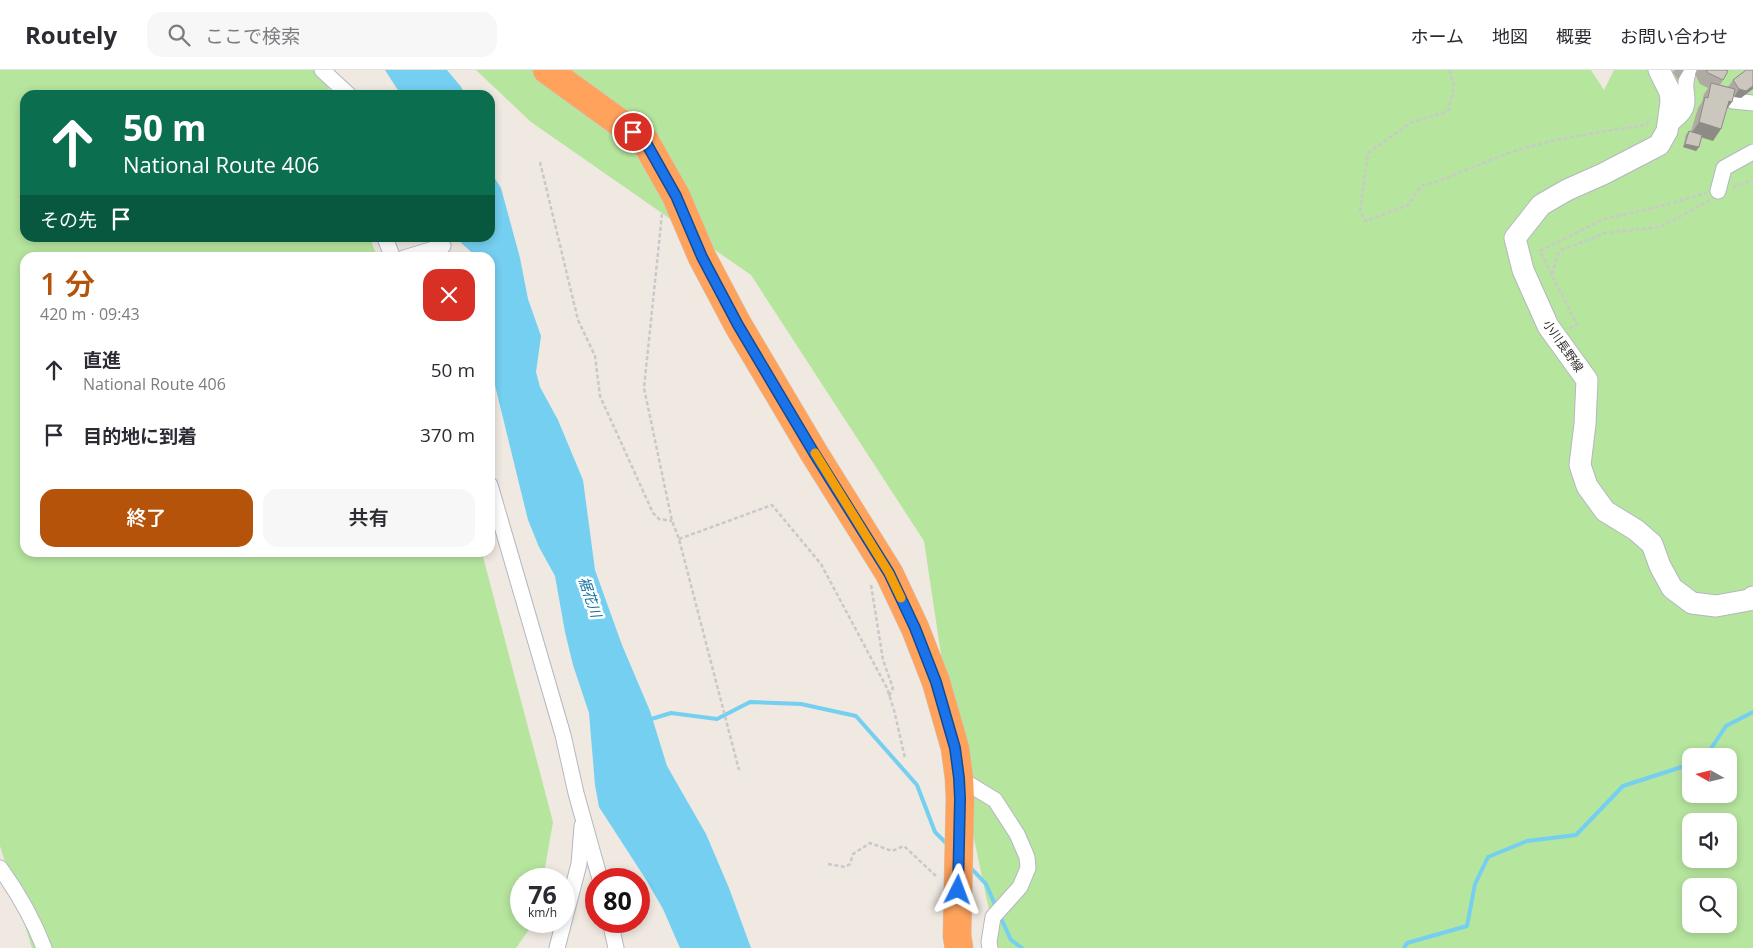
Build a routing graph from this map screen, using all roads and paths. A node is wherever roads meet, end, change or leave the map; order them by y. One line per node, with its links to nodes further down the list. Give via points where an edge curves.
1 (322, 70): 6 (street)
2 (547, 70): 28 (highway, via 645,141 676,196 702,257 738,325 889,573 936,682 955,748)
3 (1450, 70): 7 (path, via 1454,87 1448,111 1410,123 1368,153 1360,210 1365,221 1408,205 1421,186 1520,149 1582,134 1646,125)
4 (1659, 70): 7 (main road, 小川長野線)
5 (1689, 70): 10 (street, via 1686,110)
6 (344, 90)
7 (1670, 92): 10 (main road, 小川長野線)
8 (1733, 101): 9 (street)
9 (1753, 103)
10 (1668, 126): 19 (main road, 小川長野線, via 1659,145 1550,200 1515,238 1523,270)
11 (1753, 152): 14 (street, via 1724,168)
12 (540, 162): 21 (path, via 578,320 595,356 600,396 653,513 659,519)
13 (1753, 180): 14 (path)
14 (1718, 191): 18 (path, via 1716,197 1660,227 1605,233 1559,251); 18 (path, via 1604,219 1540,252)
15 (662, 213): 21 (path, via 644,388)
16 (443, 247): 17 (street)
17 (425, 252)
18 (1552, 275): 19 (path, via 1576,325)
19 (1554, 335): 24 (main road, 小川長野線, via 1587,380 1580,465 1587,486 1605,511 1652,544 1672,588 1692,603 1716,606)
20 (495, 502): 29 (street, via 563,735)
21 (672, 521): 22 (path)
22 (679, 539): 25 (path, via 772,505 822,564); 27 (path)
23 (871, 584): 25 (path, via 883,660 893,688)
24 (1753, 597)
25 (889, 696): 26 (path)
26 (905, 758)
27 (738, 770)
28 (960, 788): 33 (highway); 39 (street, via 995,800 1017,834 1027,857 1028,868 1020,887 993,917)
29 (582, 815): 32 (street); 36 (street, via 580,864)
30 (828, 864): 33 (path, via 845,867 850,864 853,854 870,843 892,850 904,846)
31 (0, 868): 35 (street, via 18,893)
32 (597, 868)
33 (949, 885): 38 (highway)
34 (613, 933): 37 (street)
35 (44, 948)
36 (557, 948)
37 (616, 948)
38 (959, 948)
39 (990, 948)

